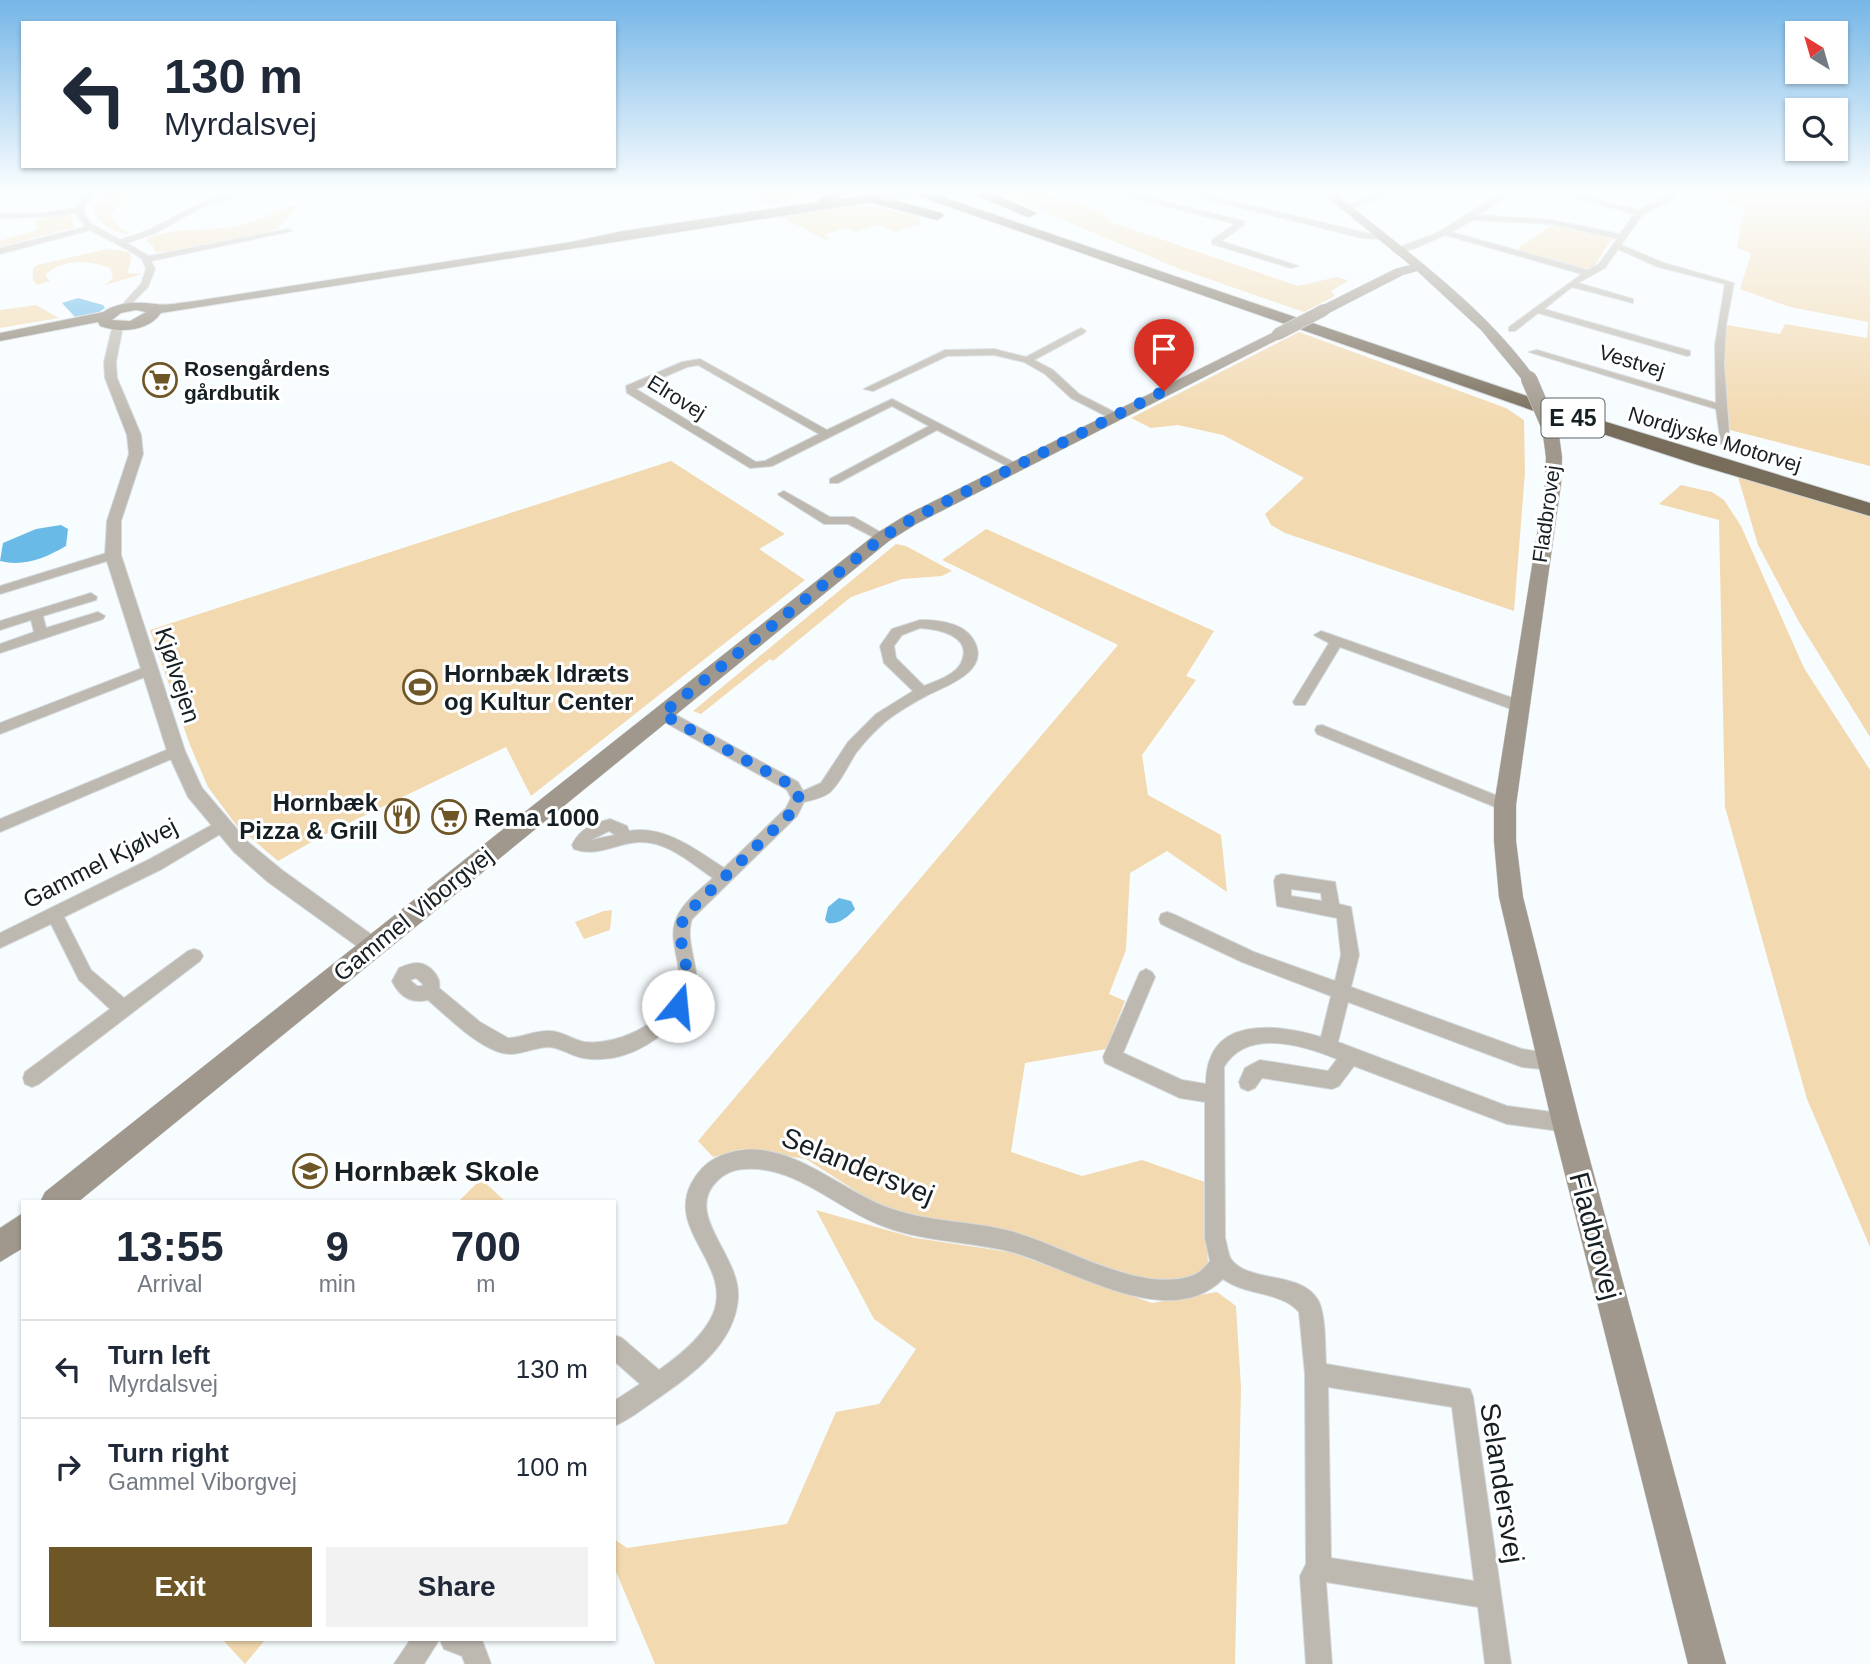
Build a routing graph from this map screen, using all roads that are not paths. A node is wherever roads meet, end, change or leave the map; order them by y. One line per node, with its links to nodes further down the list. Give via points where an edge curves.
1 (149, 269): 14 (street)
2 (419, 269): 14 (main road, via 195,305)
3 (1119, 269): 18 (highway)
4 (1123, 269): 18 (highway, Nordjyske Motorvej / E 45)
5 (1172, 269): 16 (highway, Nordjyske Motorvej / E 45)
6 (1183, 269): 16 (highway)
7 (1573, 269): 11 (street)
8 (1597, 269): 11 (street)
9 (1675, 269): 26 (street, via 1730,283 1717,348)
10 (1419, 270): 16 (main road, Gammel Viborgvej, via 1391,277); 52 (main road, Fladbrovej, bridge, via 1498,337 1529,379 1550,428 1553,484)
11 (1588, 273): 12 (street)
12 (1571, 284): 13 (street); 15 (street)
13 (1630, 301)
14 (142, 306): 17 (main road); 17 (main road)
15 (1537, 310): 19 (street); 23 (street)
16 (1324, 318): 18 (main road, Gammel Viborgvej, bridge); 34 (highway, Nordjyske Motorvej / E 45, via 1697,449)
17 (115, 322): 21 (main road); 37 (street, Kjølvejen, via 111,378 134,435 136,454 114,521)
18 (1278, 326): 27 (main road, Gammel Viborgvej); 35 (highway, Nordjyske Motorvej / E 45)
19 (1512, 329)
20 (1082, 331): 24 (street)
21 (0, 337)
22 (1534, 352): 26 (street, Vestvej)
23 (1687, 352)
24 (1027, 360): 25 (street, via 994,352 945,353 869,389); 27 (street, via 1049,372 1075,396)
25 (892, 402): 28 (street); 29 (street, Elrovej)
26 (1719, 407): 30 (street)
27 (1114, 416): 31 (main road, Gammel Viborgvej)
28 (937, 426): 31 (street); 32 (street)
29 (827, 434): 29 (street, Elrovej, via 700,362 630,388 754,466 768,464)
30 (1726, 444)
31 (1015, 466): 36 (main road, Gammel Viborgvej)
32 (834, 481)
33 (785, 494): 36 (street, via 828,521 850,520)
34 (1870, 500)
35 (1870, 510)
36 (883, 537): 53 (main road, Gammel Viborgvej)
37 (113, 555): 38 (street); 49 (street, Kjølvejen)
38 (0, 590)
39 (91, 597): 40 (street)
40 (76, 602): 41 (street); 43 (street)
41 (36, 614): 44 (street); 45 (street)
42 (98, 616): 43 (street)
43 (81, 622): 45 (street)
44 (0, 626)
45 (41, 634): 48 (street)
46 (1321, 635): 47 (street)
47 (1337, 640): 51 (street); 52 (street)
48 (0, 649)
49 (150, 670): 54 (street); 56 (street, Kjølvejen)
50 (922, 692): 50 (street, via 890,660 887,646 896,633 911,625 944,625 959,633 969,647 968,662 957,675); 57 (street, via 881,718 853,746 826,787)
51 (1300, 702)
52 (1519, 706): 58 (main road, Fladbrovej)
53 (662, 714): 57 (street, via 793,786); 67 (main road, Gammel Viborgvej)
54 (0, 729)
55 (1322, 730): 58 (street)
56 (176, 751): 59 (street); 60 (street, Kjølvejen, via 195,792)
57 (799, 798): 62 (street, via 792,812)
58 (1505, 805): 75 (main road, Fladbrovej, via 1511,897)
59 (0, 826)
60 (222, 826): 64 (street, Gammel Kjølvej); 67 (street, Kjølvejen, via 275,876)
61 (624, 838): 62 (street, via 660,838)
62 (724, 877): 70 (street, via 683,920 685,994 669,1018 634,1042 587,1050 549,1039 503,1045)
63 (1331, 907): 71 (street, via 1345,912 1350,955)
64 (54, 914): 66 (street, Gammel Kjølvej); 72 (street, via 85,975)
65 (1167, 919): 71 (street, via 1248,957)
66 (0, 941)
67 (372, 946): 80 (main road, Gammel Viborgvej)
68 (194, 956): 72 (street)
69 (1146, 977): 78 (street, via 1112,1057 1180,1089)
70 (429, 991)
71 (1343, 992): 73 (street); 75 (street, via 1522,1058)
72 (123, 1009): 76 (street)
73 (1328, 1047): 74 (street); 78 (street, via 1259,1034 1236,1040 1226,1046 1215,1066)
74 (1351, 1055): 77 (street, via 1332,1080 1260,1069); 79 (street, via 1507,1115)
75 (1552, 1060): 79 (main road, Fladbrovej)
76 (32, 1078)
77 (1248, 1082)
78 (1214, 1094): 83 (street, via 1215,1238)
79 (1566, 1123): 96 (main road, Fladbrovej)
80 (57, 1200)
81 (21, 1230): 82 (main road)
82 (0, 1247)
83 (1222, 1265): 85 (street, via 1242,1279 1296,1294 1307,1302); 86 (street, Selandersvej, via 1203,1282 1182,1288 1107,1279 1019,1243 918,1228 875,1213 788,1167 740,1158 716,1169 695,1198 697,1222 726,1277 722,1321 705,1346)
84 (616, 1348): 86 (street)
85 (1316, 1374): 88 (street); 89 (street, Selandersvej, via 1462,1397)
86 (657, 1384): 87 (street, Selandersvej)
87 (616, 1414)
88 (1319, 1567): 89 (street, Selandersvej); 94 (street, via 1313,1576)
89 (1487, 1597): 95 (street, Selandersvej)
90 (425, 1641): 92 (street)
91 (456, 1641): 93 (street, via 472,1646)
92 (407, 1664)
93 (478, 1664)
94 (1319, 1664)
95 (1498, 1664)
96 (1707, 1664)

